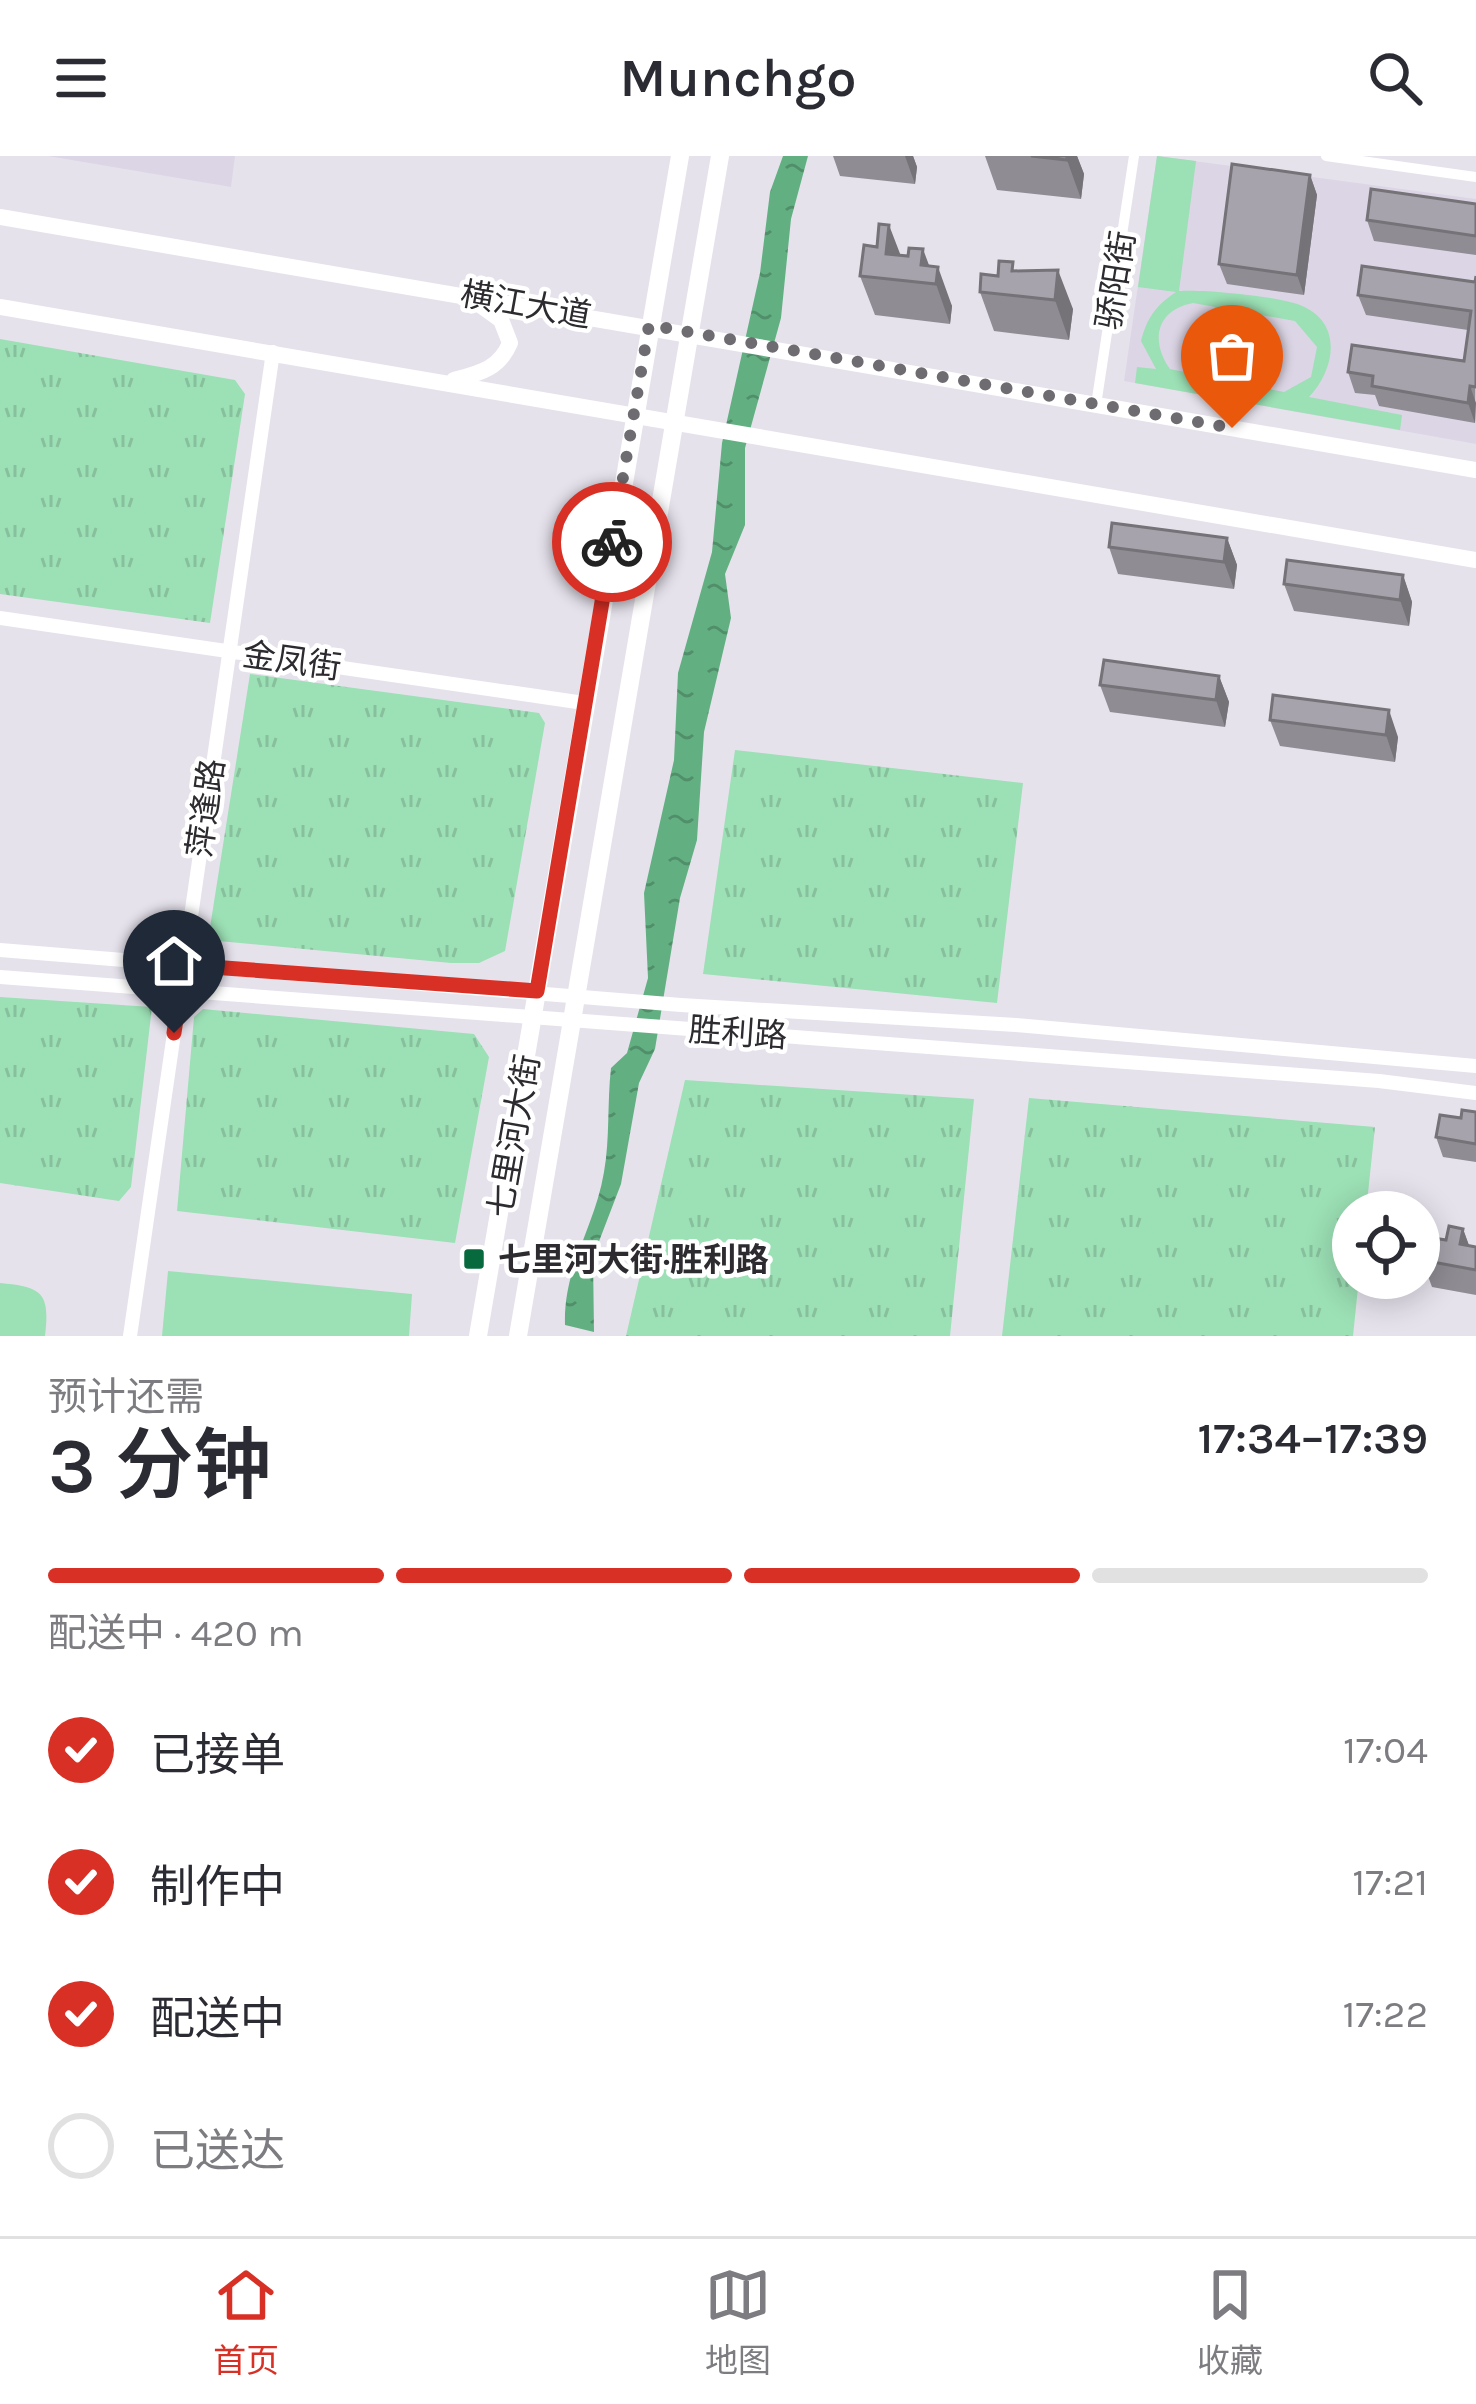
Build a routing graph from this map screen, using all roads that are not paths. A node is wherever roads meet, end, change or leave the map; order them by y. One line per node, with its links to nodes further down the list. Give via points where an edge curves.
1 (680, 156): 9 (main road, 七里河大街)
2 (720, 156): 10 (main road, 七里河大街)
3 (1134, 156): 13 (street, 骄阳街)
4 (1327, 156): 5 (street)
5 (1476, 177)
6 (0, 218): 7 (main road, 横江大道)
7 (464, 294): 9 (main road, 横江大道); 12 (main road, via 502,320 510,343 486,372)
8 (0, 308): 11 (main road)
9 (649, 325): 10 (main road, 横江大道); 14 (main road, 七里河大街)
10 (688, 334): 13 (main road, 横江大道); 15 (main road, 七里河大街)
11 (273, 352): 12 (main road); 19 (street, 萍逢路)
12 (447, 381): 14 (main road)
13 (1096, 405): 16 (main road, 横江大道)
14 (635, 413): 15 (main road); 20 (main road, 七里河大街)
15 (672, 419): 17 (main road); 29 (main road, 七里河大街)
16 (1476, 470)
17 (1476, 560)
18 (0, 618): 19 (street, 金凤街)
19 (227, 651): 20 (street, 金凤街); 23 (street, 萍逢路)
20 (584, 703): 27 (main road, 七里河大街)
21 (0, 950): 22 (street, 胜利路)
22 (21, 951): 23 (street, 胜利路); 25 (street, via 9,964)
23 (184, 965): 26 (street, 胜利路); 28 (street, 萍逢路)
24 (0, 977): 25 (street, 胜利路)
25 (19, 978): 28 (street, 胜利路)
26 (411, 983): 27 (street, 胜利路); 30 (street, via 419,998)
27 (537, 991): 29 (street, 胜利路); 31 (main road, 七里河大街)
28 (181, 992): 30 (street, 胜利路); 35 (street, 萍逢路)
29 (577, 996): 32 (main road, 七里河大街); 33 (street, 胜利路)
30 (409, 1008): 31 (street, 胜利路)
31 (534, 1015): 32 (street, 胜利路); 36 (main road, 七里河大街)
32 (573, 1019): 34 (street, 胜利路); 37 (main road, 七里河大街)
33 (1476, 1066)
34 (1476, 1094)
35 (130, 1336)
36 (478, 1336)
37 (518, 1336)

